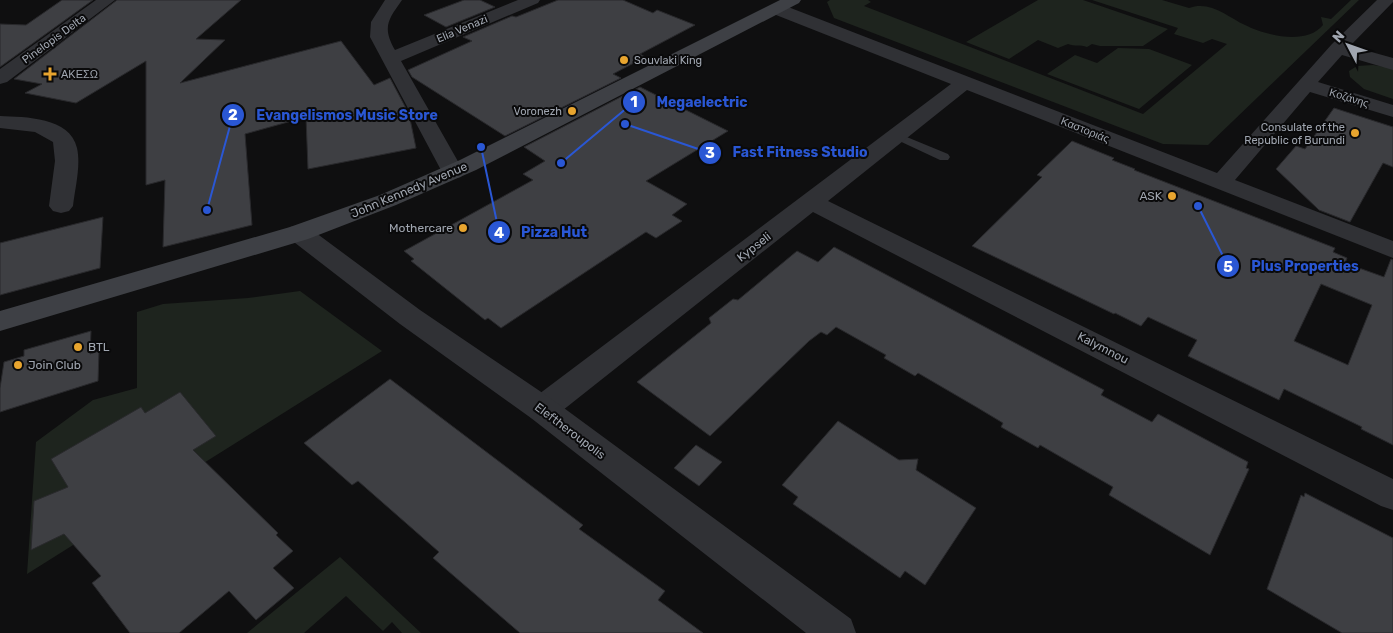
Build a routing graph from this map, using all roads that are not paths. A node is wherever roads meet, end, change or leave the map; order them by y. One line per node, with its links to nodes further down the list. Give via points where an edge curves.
1 (107, 0): 9 (street, Pinelopis Delta)
2 (394, 0): 7 (street, via 380,20 378,29 379,37)
3 (532, 0): 7 (street, Elia Venazi)
4 (1386, 0): 6 (street)
5 (785, 4): 10 (street, Καστοριάς); 16 (main road, John Kennedy Avenue)
6 (1338, 48): 8 (street); 11 (street)
7 (392, 58): 16 (street)
8 (1393, 64)
9 (0, 78)
10 (966, 82): 14 (street, Kypseli); 17 (street, Καστοριάς)
11 (1306, 85): 12 (street, Κοζάνης); 17 (street)
12 (1393, 111)
13 (0, 122): 19 (street, via 50,129 60,135 66,147)
14 (897, 136): 15 (lane); 18 (street, Kypseli)
15 (944, 158)
16 (453, 172): 20 (main road, John Kennedy Avenue)
17 (1220, 183): 21 (street, Καστοριάς)
18 (812, 202): 23 (street, Kypseli); 24 (street, Kalymnou)
19 (61, 206)
20 (299, 234): 22 (main road, John Kennedy Avenue); 23 (street, Eleftheroupolis)
21 (1393, 250)
22 (0, 322)
23 (542, 410): 25 (street, Eleftheroupolis)
24 (1393, 496)
25 (826, 630)

